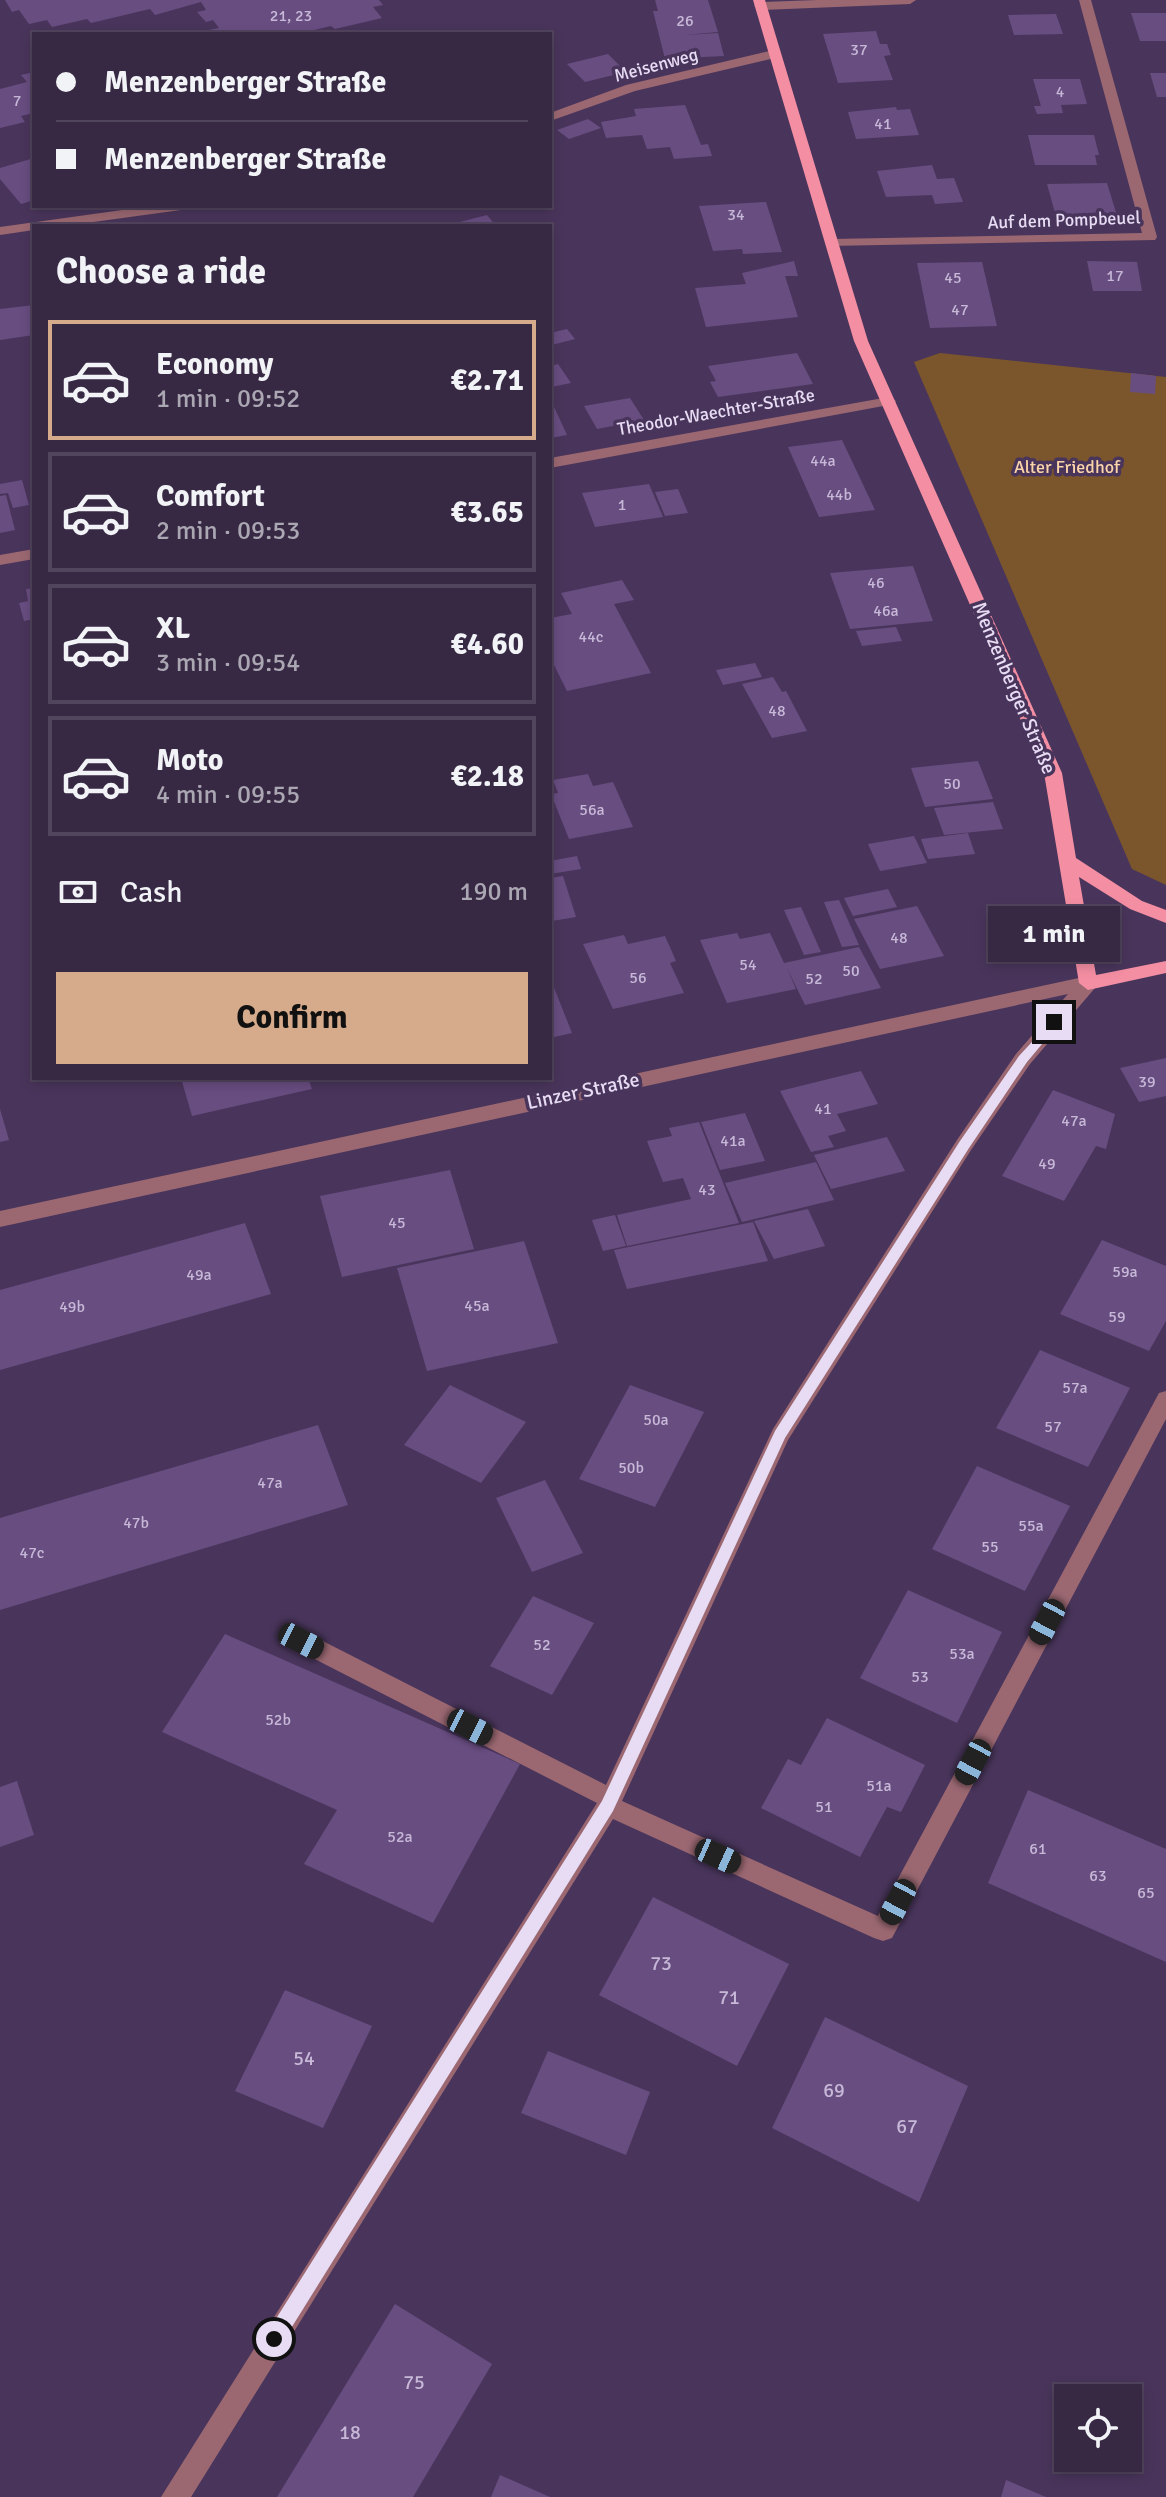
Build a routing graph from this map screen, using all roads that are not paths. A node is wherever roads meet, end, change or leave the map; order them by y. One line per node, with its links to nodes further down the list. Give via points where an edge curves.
1 (910, 0): 3 (street)
2 (1085, 0): 10 (street, Auf dem Pompbeuel, via 1150,237)
3 (760, 3): 4 (main road, Menzenberger Straße)
4 (774, 54): 5 (street, Meisenweg, via 631,88); 10 (main road, Menzenberger Straße)
5 (552, 116)
6 (166, 208): 7 (street)
7 (49, 224)
8 (32, 226): 9 (street)
9 (0, 231)
10 (832, 243): 11 (main road, Menzenberger Straße, via 861,341)
11 (889, 401): 12 (street, Theodor-Waechter-Straße); 15 (main road, Menzenberger Straße, via 1053,773)
12 (552, 463)
13 (32, 554): 14 (street)
14 (0, 560)
15 (1068, 861): 16 (main road, via 1136,905); 18 (main road, Menzenberger Straße)
16 (1166, 917)
17 (1166, 967): 18 (main road, Linzer Straße)
18 (1088, 983): 19 (street, Linzer Straße); 22 (street, via 1023,1059 964,1145 780,1435)
19 (0, 1219)
20 (1166, 1399): 22 (street, via 883,1930)
21 (301, 1641): 22 (street)
22 (610, 1802): 23 (street)
23 (175, 2497)

